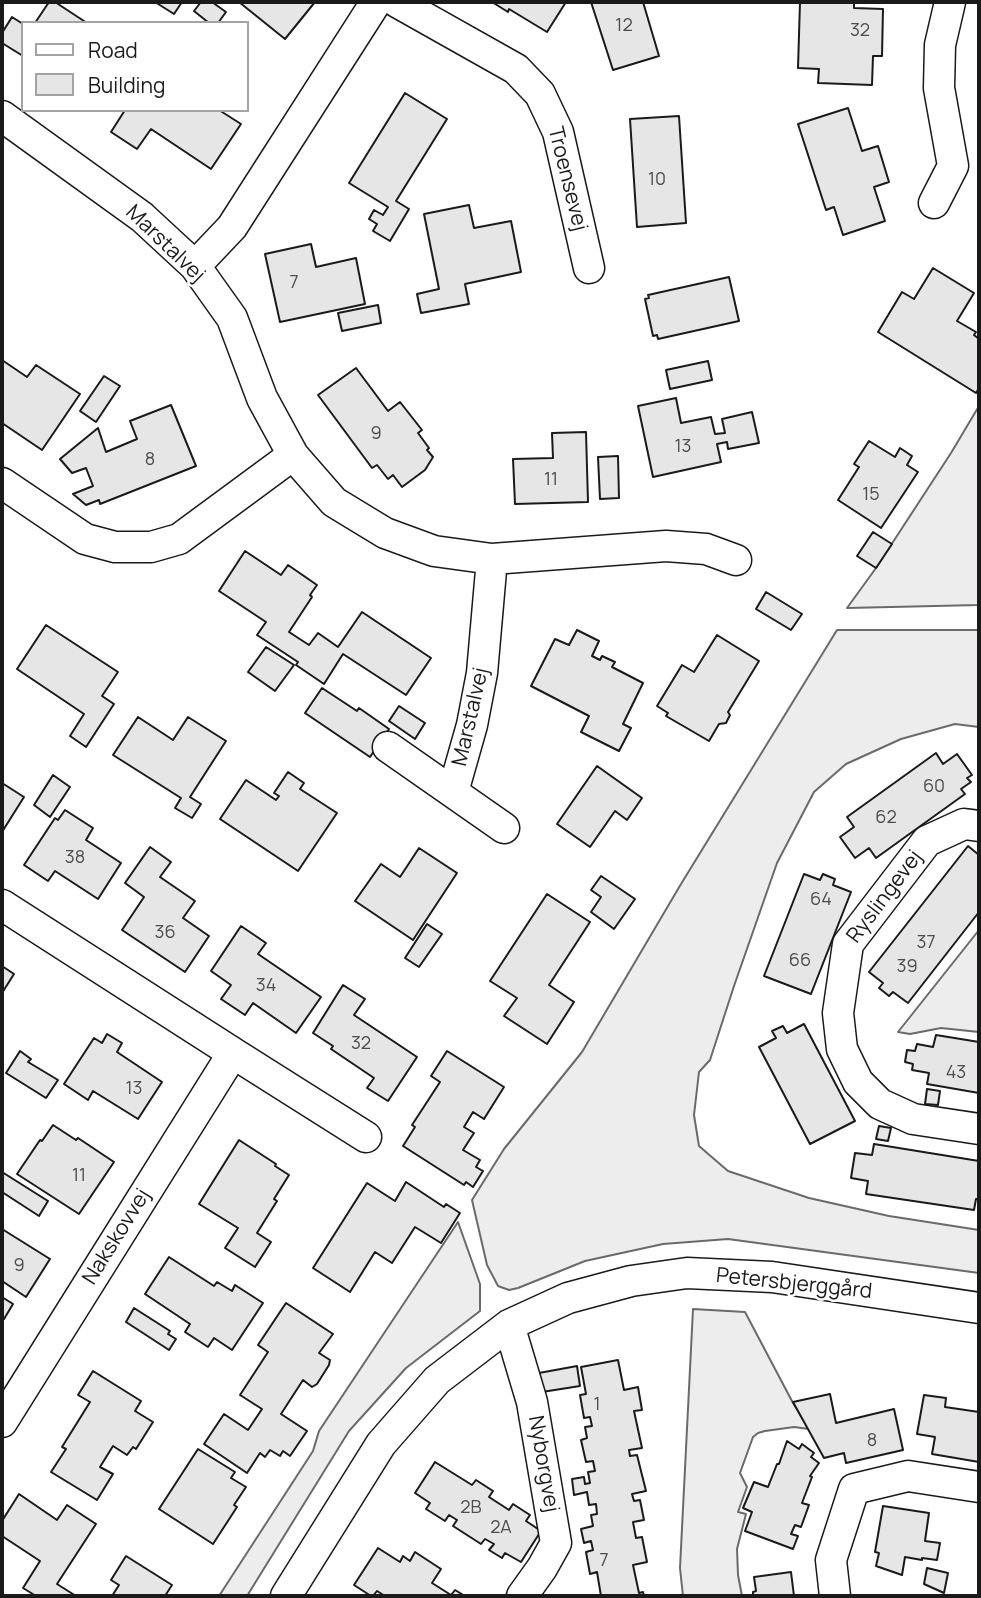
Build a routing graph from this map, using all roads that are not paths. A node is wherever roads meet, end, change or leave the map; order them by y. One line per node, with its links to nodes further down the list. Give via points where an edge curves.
1 (376, 2): 6 (street, via 232,227)
2 (397, 2): 7 (street, Troensevej, via 516,69 540,94 558,132)
3 (950, 2): 5 (street, via 940,45 939,88 953,166)
4 (2, 116): 6 (street, Marstalvej, via 142,216)
5 (934, 203)
6 (195, 266): 8 (street, Marstalvej, via 232,318 262,398)
7 (589, 268)
8 (293, 455): 9 (street, via 179,539 151,547 115,547 85,539); 10 (street, Marstalvej, via 334,502 385,533 435,551)
9 (2, 483)
10 (492, 559): 11 (street, Marstalvej, via 666,546 706,549); 13 (street, Marstalvej, via 482,673)
11 (736, 560)
12 (388, 747): 13 (street, Marstalvej)
13 (453, 792): 15 (street, Marstalvej)
14 (979, 826): 18 (street, Ryslingevej, via 964,824 928,841 848,944 838,1013 842,1049 858,1082 880,1104 913,1119)
15 (504, 828)
16 (2, 905): 17 (street)
17 (233, 1053): 19 (street); 22 (street, Nakskovvej)
18 (979, 1129)
19 (366, 1137)
20 (979, 1308): 21 (street, Petersbjerggård, via 772,1277 687,1273 631,1281 568,1298)
21 (509, 1325): 24 (street, Petersbjerggård, via 437,1380 382,1444); 25 (street, Nyborgvej, via 532,1402 556,1543)
22 (2, 1422)
23 (979, 1487): 26 (street, via 908,1476 854,1489 831,1560)
24 (286, 1596)
25 (522, 1596)
26 (835, 1596)

